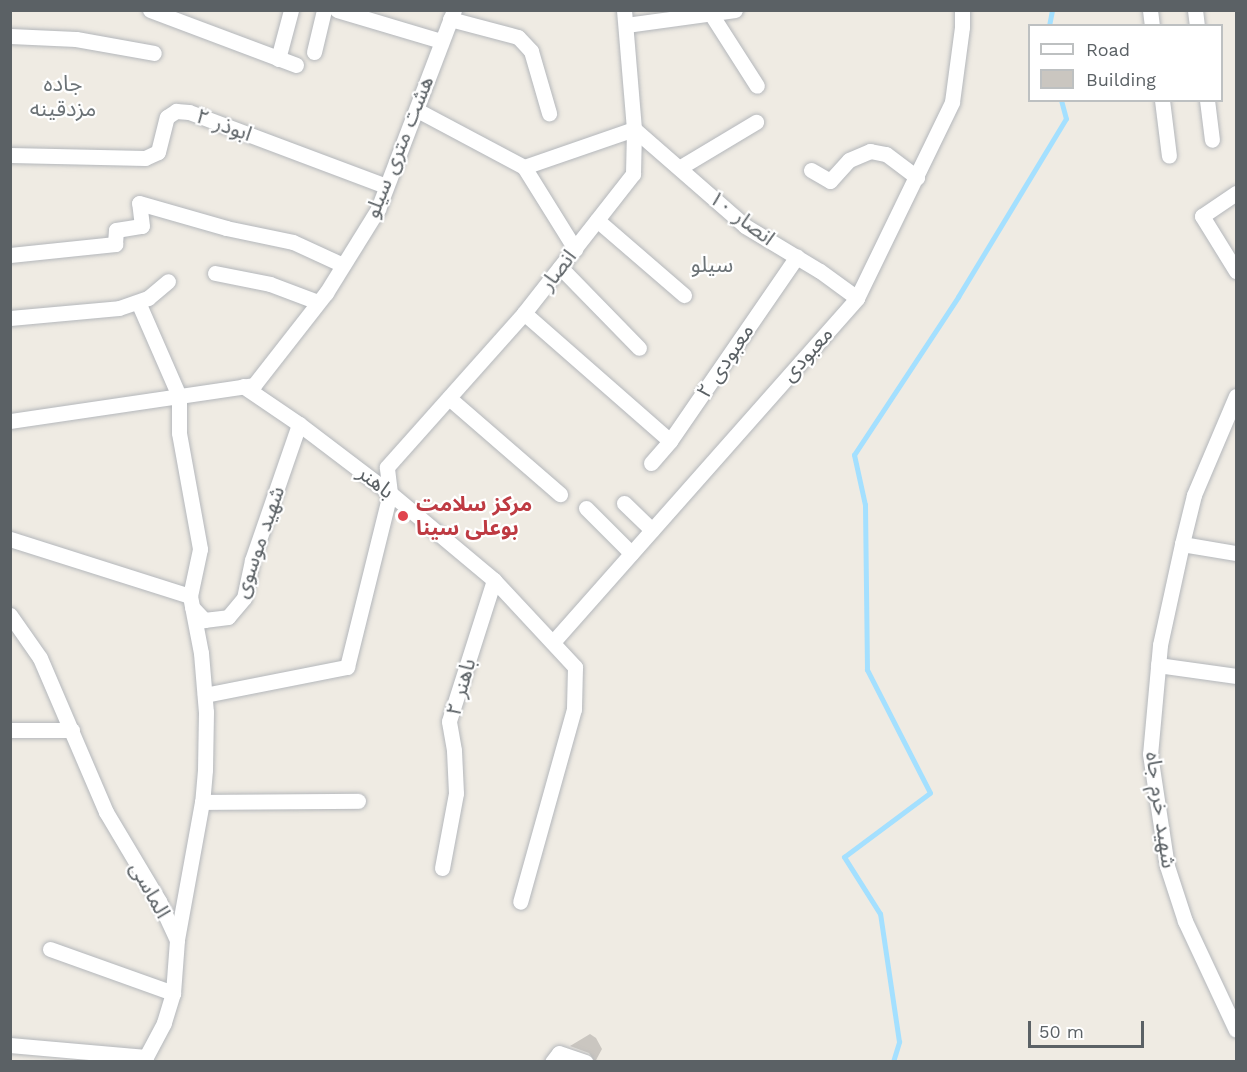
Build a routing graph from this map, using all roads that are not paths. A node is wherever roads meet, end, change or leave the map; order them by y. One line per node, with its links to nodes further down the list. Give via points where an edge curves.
1 (150, 10): 14 (street)
2 (291, 10): 14 (street)
3 (324, 10): 12 (street)
4 (337, 10): 11 (street)
5 (735, 10): 7 (street)
6 (962, 10): 29 (street, معبودی, via 952,102)
7 (711, 14): 9 (street); 16 (street)
8 (452, 15): 11 (street, هشت متری سیلو); 20 (street, via 518,37 531,51)
9 (625, 18): 22 (street, انصار)
10 (10, 36): 13 (street, via 76,39)
11 (441, 41): 19 (street, هشت متری سیلو)
12 (314, 52)
13 (154, 53)
14 (278, 59): 15 (street)
15 (296, 65)
16 (757, 86)
17 (1162, 102): 25 (street)
18 (1207, 102): 23 (street)
19 (417, 110): 26 (street); 30 (street, هشت متری سیلو)
20 (549, 113)
21 (756, 122): 27 (street)
22 (634, 129): 26 (street); 27 (street, انصار ۱۰); 32 (street, انصار, via 633,174)
23 (1212, 140)
24 (10, 155): 30 (street, ابوذر ۲, via 145,158 158,152 167,117 176,111 189,112)
25 (1169, 156)
26 (524, 167): 33 (street)
27 (679, 168): 35 (street, انصار ۱۰, via 745,226)
28 (811, 170): 29 (street, via 830,181 849,160 870,152 886,154)
29 (916, 177): 42 (street, معبودی)
30 (387, 186): 36 (street, هشت متری سیلو, via 378,209)
31 (1236, 193): 38 (street, via 1202,216)
32 (597, 220): 33 (street, انصار); 41 (street)
33 (575, 249): 37 (street, انصار)
34 (10, 255): 36 (street, via 115,244 116,230 142,226 139,203 293,242)
35 (796, 256): 42 (street, انصار ۱۰); 54 (street, معبودی ۲)
36 (343, 265): 44 (street, هشت متری سیلو)
37 (560, 267): 45 (street, انصار); 47 (street)
38 (1236, 271)
39 (215, 273): 44 (street, via 270,284)
40 (168, 281): 43 (street)
41 (684, 295)
42 (858, 298): 60 (street, معبودی)
43 (138, 302): 46 (street, via 119,308); 49 (street)
44 (318, 302): 48 (street, هشت متری سیلو, via 254,384)
45 (524, 313): 51 (street, انصار); 54 (street)
46 (10, 318)
47 (639, 348)
48 (243, 386): 49 (street); 53 (street, باهنر)
49 (179, 396): 52 (street); 66 (street, via 179,433 200,549)
50 (1236, 396): 62 (street, شهید خرم جاه, via 1194,495)
51 (449, 398): 56 (street, انصار, via 387,467); 57 (street)
52 (10, 421)
53 (299, 424): 56 (street, باهنر); 66 (street, شهید موسوی, via 252,560 244,598 228,617 204,620)
54 (670, 441): 55 (street, معبودی ۲)
55 (651, 463)
56 (390, 493): 65 (street, باهنر); 71 (street, انصار, via 347,667)
57 (560, 494)
58 (624, 503): 60 (street)
59 (586, 508): 63 (street)
60 (651, 530): 63 (street, معبودی)
61 (10, 539): 66 (street)
62 (1182, 544): 64 (street); 69 (street, شهید خرم جاه)
63 (632, 553): 68 (street, معبودی)
64 (1236, 553)
65 (494, 580): 68 (street, باهنر); 76 (street, باهنر ۲, via 449,721 456,793)
66 (191, 601): 71 (street)
67 (10, 615): 73 (street, الماسی, via 40,658)
68 (553, 642): 77 (street, باهنر, via 575,667 574,709)
69 (1158, 665): 70 (street); 81 (street, شهید خرم جاه, via 1150,754 1167,866 1185,921)
70 (1236, 676)
71 (205, 695): 75 (street)
72 (10, 730): 73 (street)
73 (72, 730): 78 (street, الماسی, via 106,812 159,901)
74 (358, 801): 75 (street)
75 (202, 802): 78 (street)
76 (442, 868)
77 (520, 902)
78 (177, 940): 80 (street, الماسی)
79 (50, 950): 80 (street)
80 (173, 993): 82 (street, الماسی, via 164,1023 146,1057)
81 (1236, 1030)
82 (10, 1045)
83 (552, 1062): 84 (street, via 559,1053)
84 (585, 1062)

